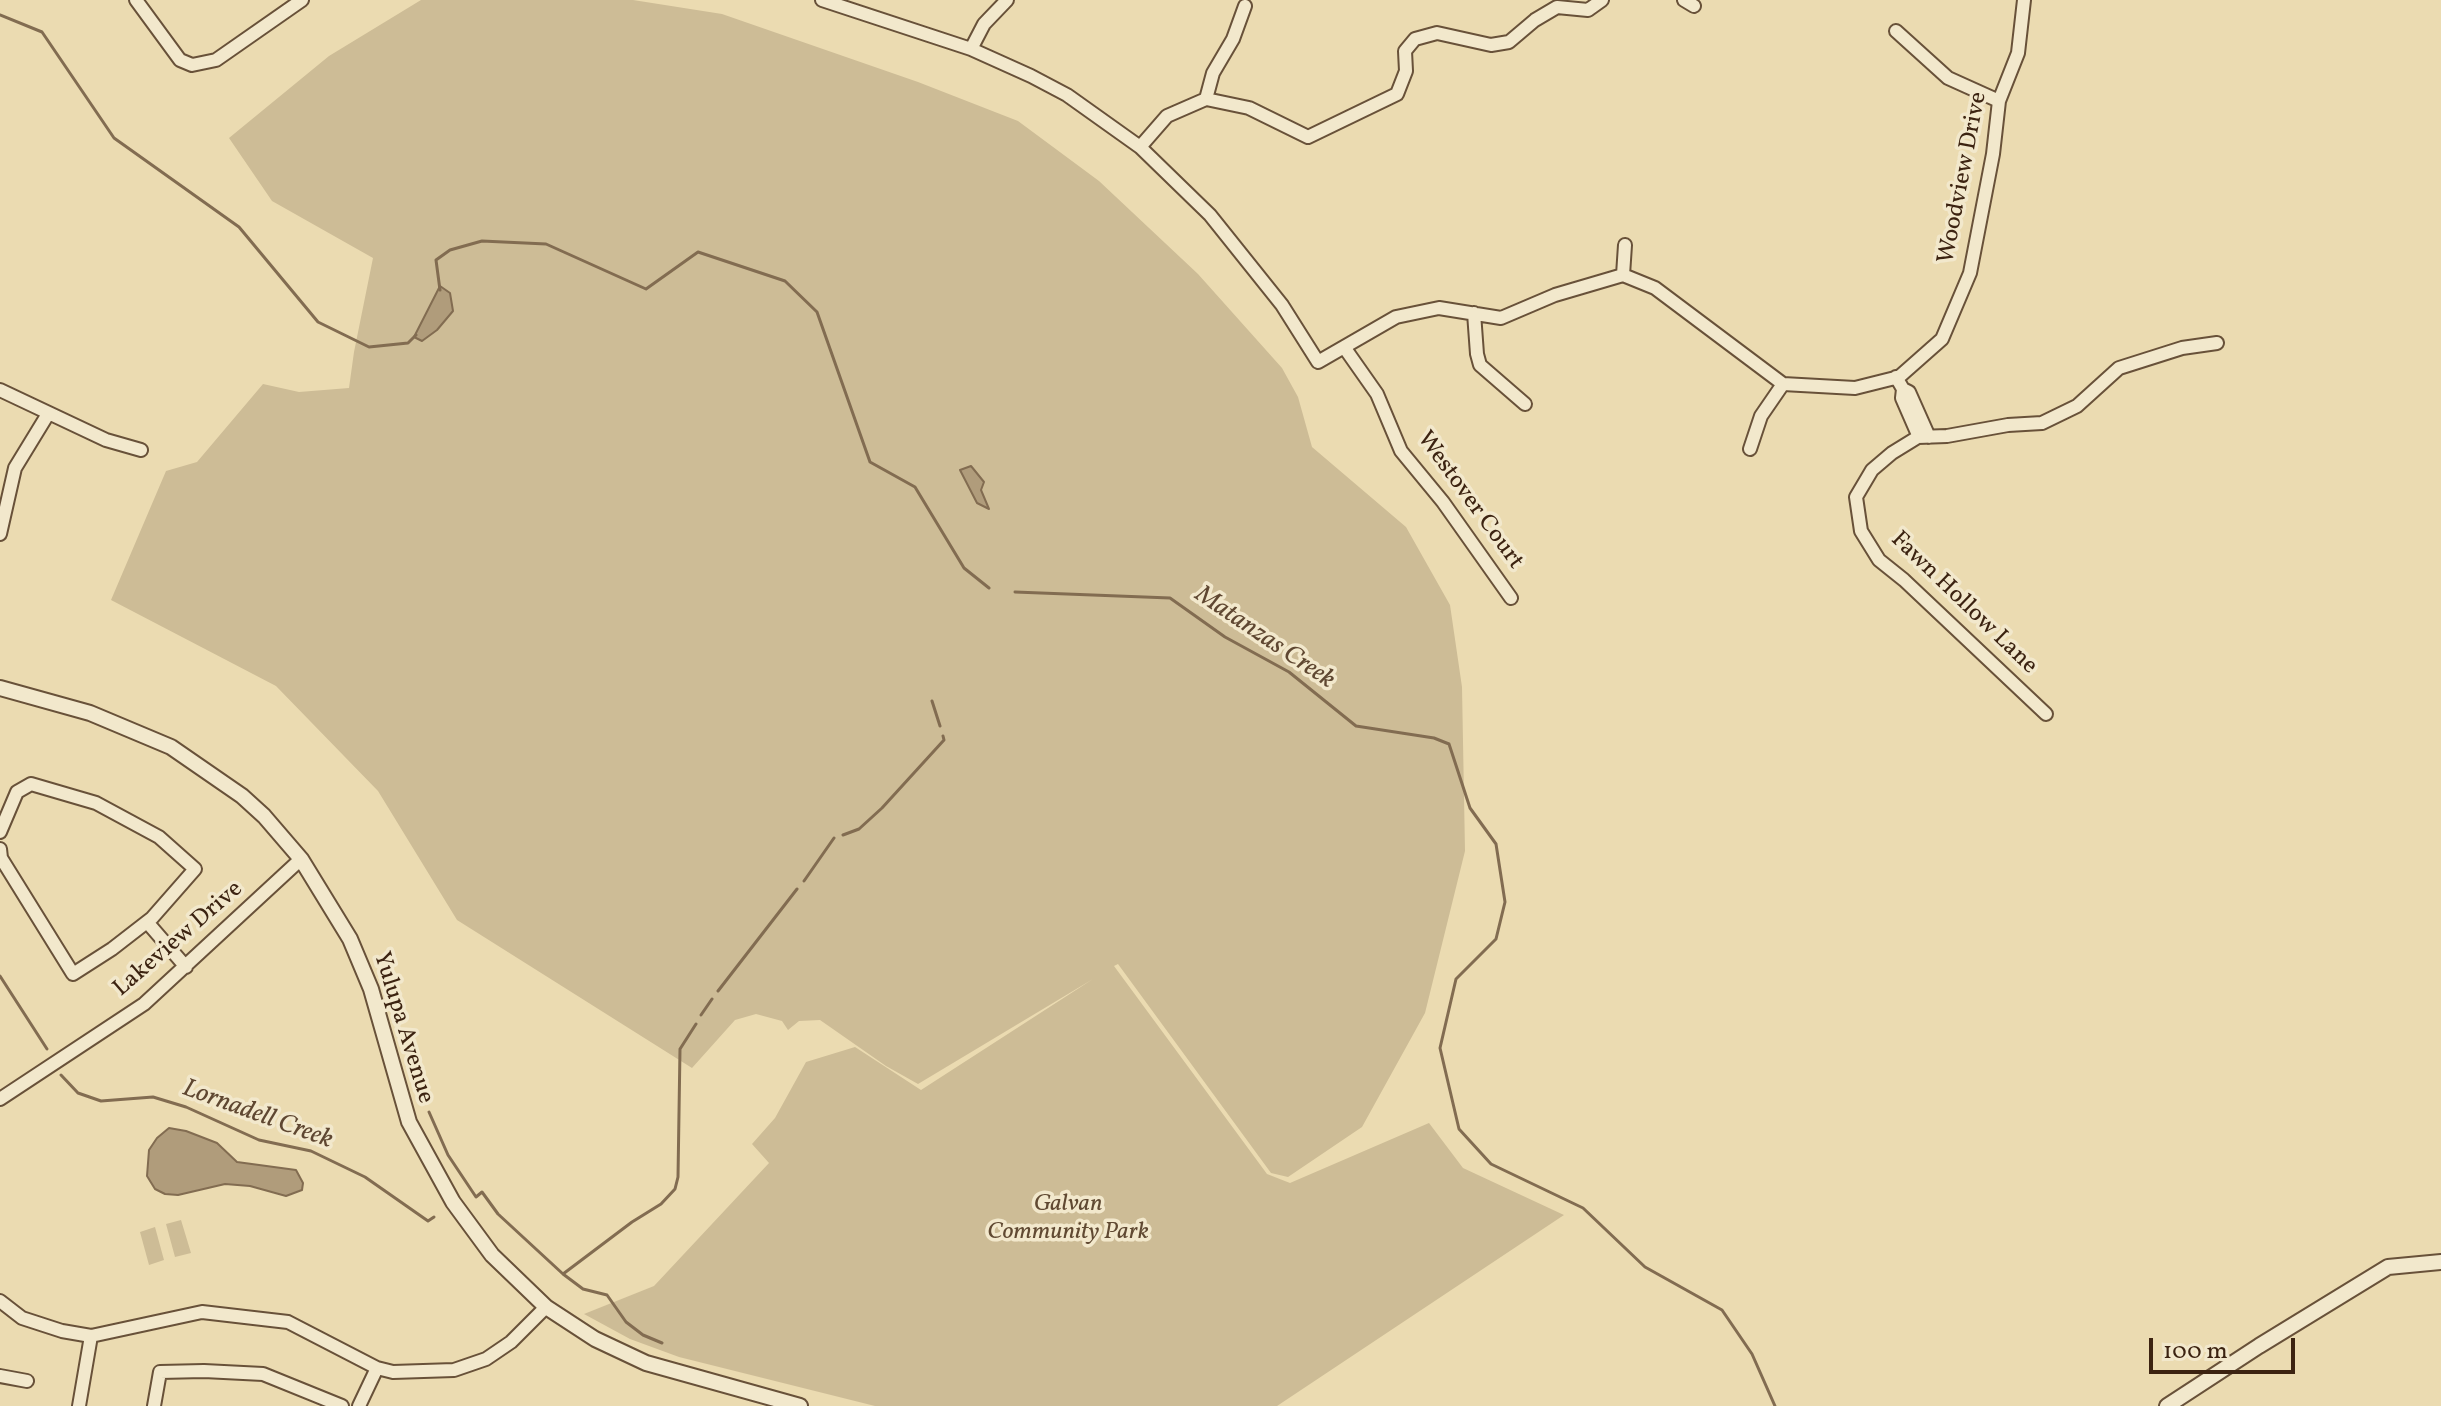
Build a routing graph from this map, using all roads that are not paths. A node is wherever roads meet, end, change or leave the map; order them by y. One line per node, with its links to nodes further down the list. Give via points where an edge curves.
1 (136, 0): 2 (street, via 180,60 192,65 216,60)
2 (302, 0)
3 (822, 0): 9 (street)
4 (1007, 0): 9 (street, via 984,24)
5 (1602, 0): 10 (street, via 1588,10 1557,7 1509,42 1491,45 1437,33 1415,39 1405,51 1406,71 1397,94 1308,137 1249,108)
6 (2024, 0): 11 (street, Woodview Drive, via 2018,53)
7 (1245, 6): 10 (street)
8 (1896, 31): 11 (street, via 1948,78)
9 (971, 49): 12 (street, via 1067,95)
10 (1206, 99): 12 (street, via 1167,116)
11 (1999, 101): 18 (street, Woodview Drive, via 1970,273 1942,339)
12 (1140, 147): 17 (street, via 1210,215 1282,305 1318,362)
13 (1625, 245): 14 (street)
14 (1623, 275): 15 (street, via 1501,318); 19 (street, via 1655,288)
15 (1474, 313): 17 (street, via 1439,308 1396,317); 21 (street, via 1480,365)
16 (2217, 343): 23 (street, Fawn Hollow Lane, via 2119,368 2077,406 2042,423)
17 (1344, 347): 27 (street, Westover Court, via 1377,394 1401,451)
18 (1899, 383): 19 (street, Woodview Drive, via 1855,388); 23 (street)
19 (1783, 384): 24 (street, via 1761,416)
20 (0, 390): 22 (street)
21 (1525, 404)
22 (48, 414): 25 (street); 26 (street, via 15,468)
23 (1924, 437): 29 (street, Fawn Hollow Lane, via 1872,470 1856,497 1861,531 1879,560)
24 (1750, 449)
25 (141, 450)
26 (0, 534)
27 (1511, 598)
28 (0, 688): 32 (street, Yulupa Avenue, via 90,713 171,747 242,796)
29 (2046, 714)
30 (0, 832): 33 (street, via 17,792 31,784 96,803 159,837 195,869)
31 (0, 849): 33 (street, via 73,974)
32 (301, 859): 34 (street, Lakeview Drive); 38 (street, Yulupa Avenue, via 350,939 371,989 409,1122 453,1202 492,1255)
33 (149, 920): 34 (street)
34 (189, 964): 35 (street, Lakeview Drive, via 144,1004)
35 (0, 1099)
36 (2441, 1262): 49 (street, via 2388,1267)
37 (0, 1301): 39 (street, via 22,1318)
38 (546, 1307): 40 (street, via 486,1359 454,1370); 43 (street, Yulupa Avenue, via 646,1363)
39 (91, 1336): 40 (street, via 202,1312 288,1322); 44 (street)
40 (377, 1368): 47 (street)
41 (0, 1376): 42 (street)
42 (27, 1381)
43 (750, 1400): 48 (street, Yulupa Avenue)
44 (79, 1406)
45 (154, 1406): 46 (street, via 160,1372 204,1371 263,1374)
46 (342, 1406)
47 (359, 1406)
48 (800, 1406)
49 (2167, 1406)

